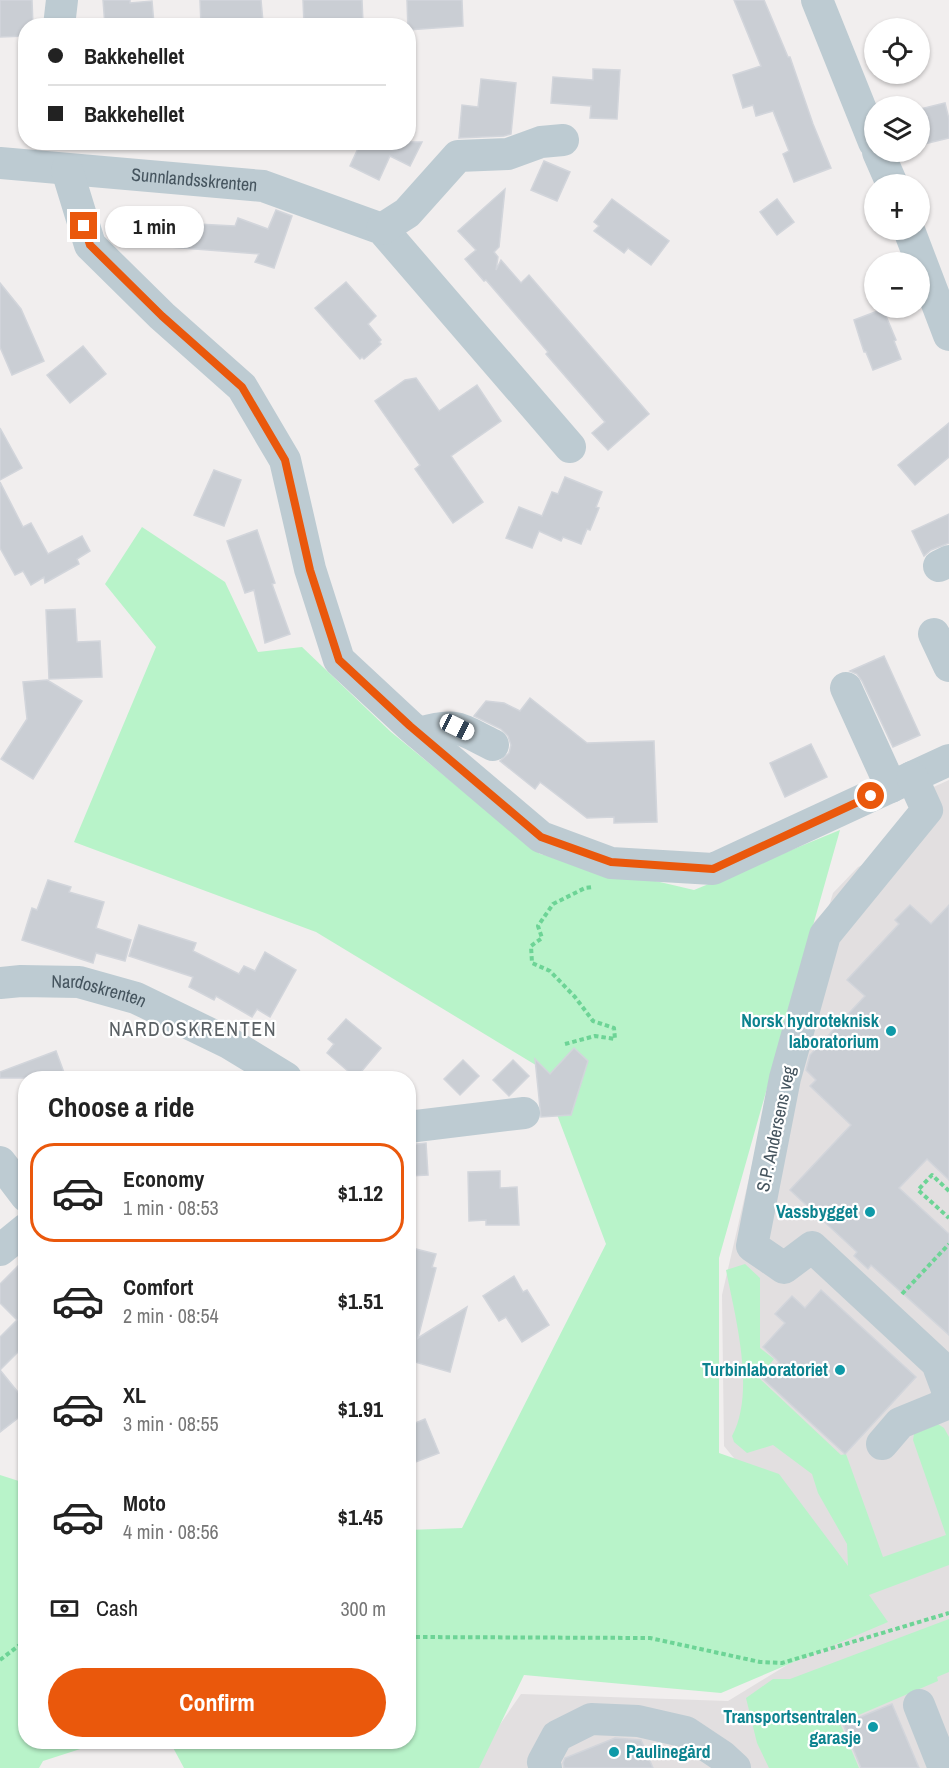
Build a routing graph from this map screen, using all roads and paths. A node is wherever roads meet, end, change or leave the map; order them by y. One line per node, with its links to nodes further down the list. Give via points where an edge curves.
1 (62, 0): 3 (street)
2 (817, 0): 4 (street)
3 (60, 18)
4 (864, 117)
5 (563, 140): 8 (street, via 541,142 508,154 458,156 407,213)
6 (0, 163): 7 (street, Sunnlandsskrenten)
7 (67, 170): 8 (street, Sunnlandsskrenten, via 263,186); 15 (street, via 90,245 242,387 285,460 310,570 339,660)
8 (382, 229): 11 (street, Sunnlandsskrenten)
9 (913, 240): 10 (street)
10 (949, 335)
11 (570, 447)
12 (934, 634): 13 (street)
13 (949, 666)
14 (846, 688): 18 (street, S.P. Andersens veg)
15 (419, 733): 16 (street, via 457,727); 18 (street, via 541,837 611,862 713,869)
16 (493, 745)
17 (949, 760): 18 (street)
18 (901, 782): 19 (street, S.P. Andersens veg)
19 (938, 805): 34 (street, S.P. Andersens veg, via 825,935 785,1078 752,1246 784,1268 812,1247 937,1363)
20 (595, 887): 22 (path, via 553,904 538,926 542,938 531,946 532,963 550,971 593,1021 614,1028 615,1039 595,1036)
21 (0, 983): 23 (street, Nardoskrenten, via 79,982 136,998 229,1043)
22 (565, 1044)
23 (275, 1071)
24 (525, 1113): 25 (street)
25 (416, 1126)
26 (0, 1162): 27 (street)
27 (18, 1186)
28 (949, 1191): 29 (path, via 932,1175 918,1190)
29 (949, 1218)
30 (18, 1235): 32 (street)
31 (949, 1244): 33 (path)
32 (0, 1250)
33 (905, 1290)
34 (949, 1395)
35 (949, 1403): 36 (street, via 900,1423)
36 (882, 1444)
37 (949, 1613): 38 (path, via 782,1663 760,1662 650,1638)
38 (416, 1636)
39 (18, 1646): 40 (path)
40 (0, 1660)
41 (919, 1705): 44 (street)
42 (546, 1768): 43 (street, via 543,1762 557,1736 591,1719 638,1721 686,1732)
43 (735, 1768)
44 (944, 1768)

